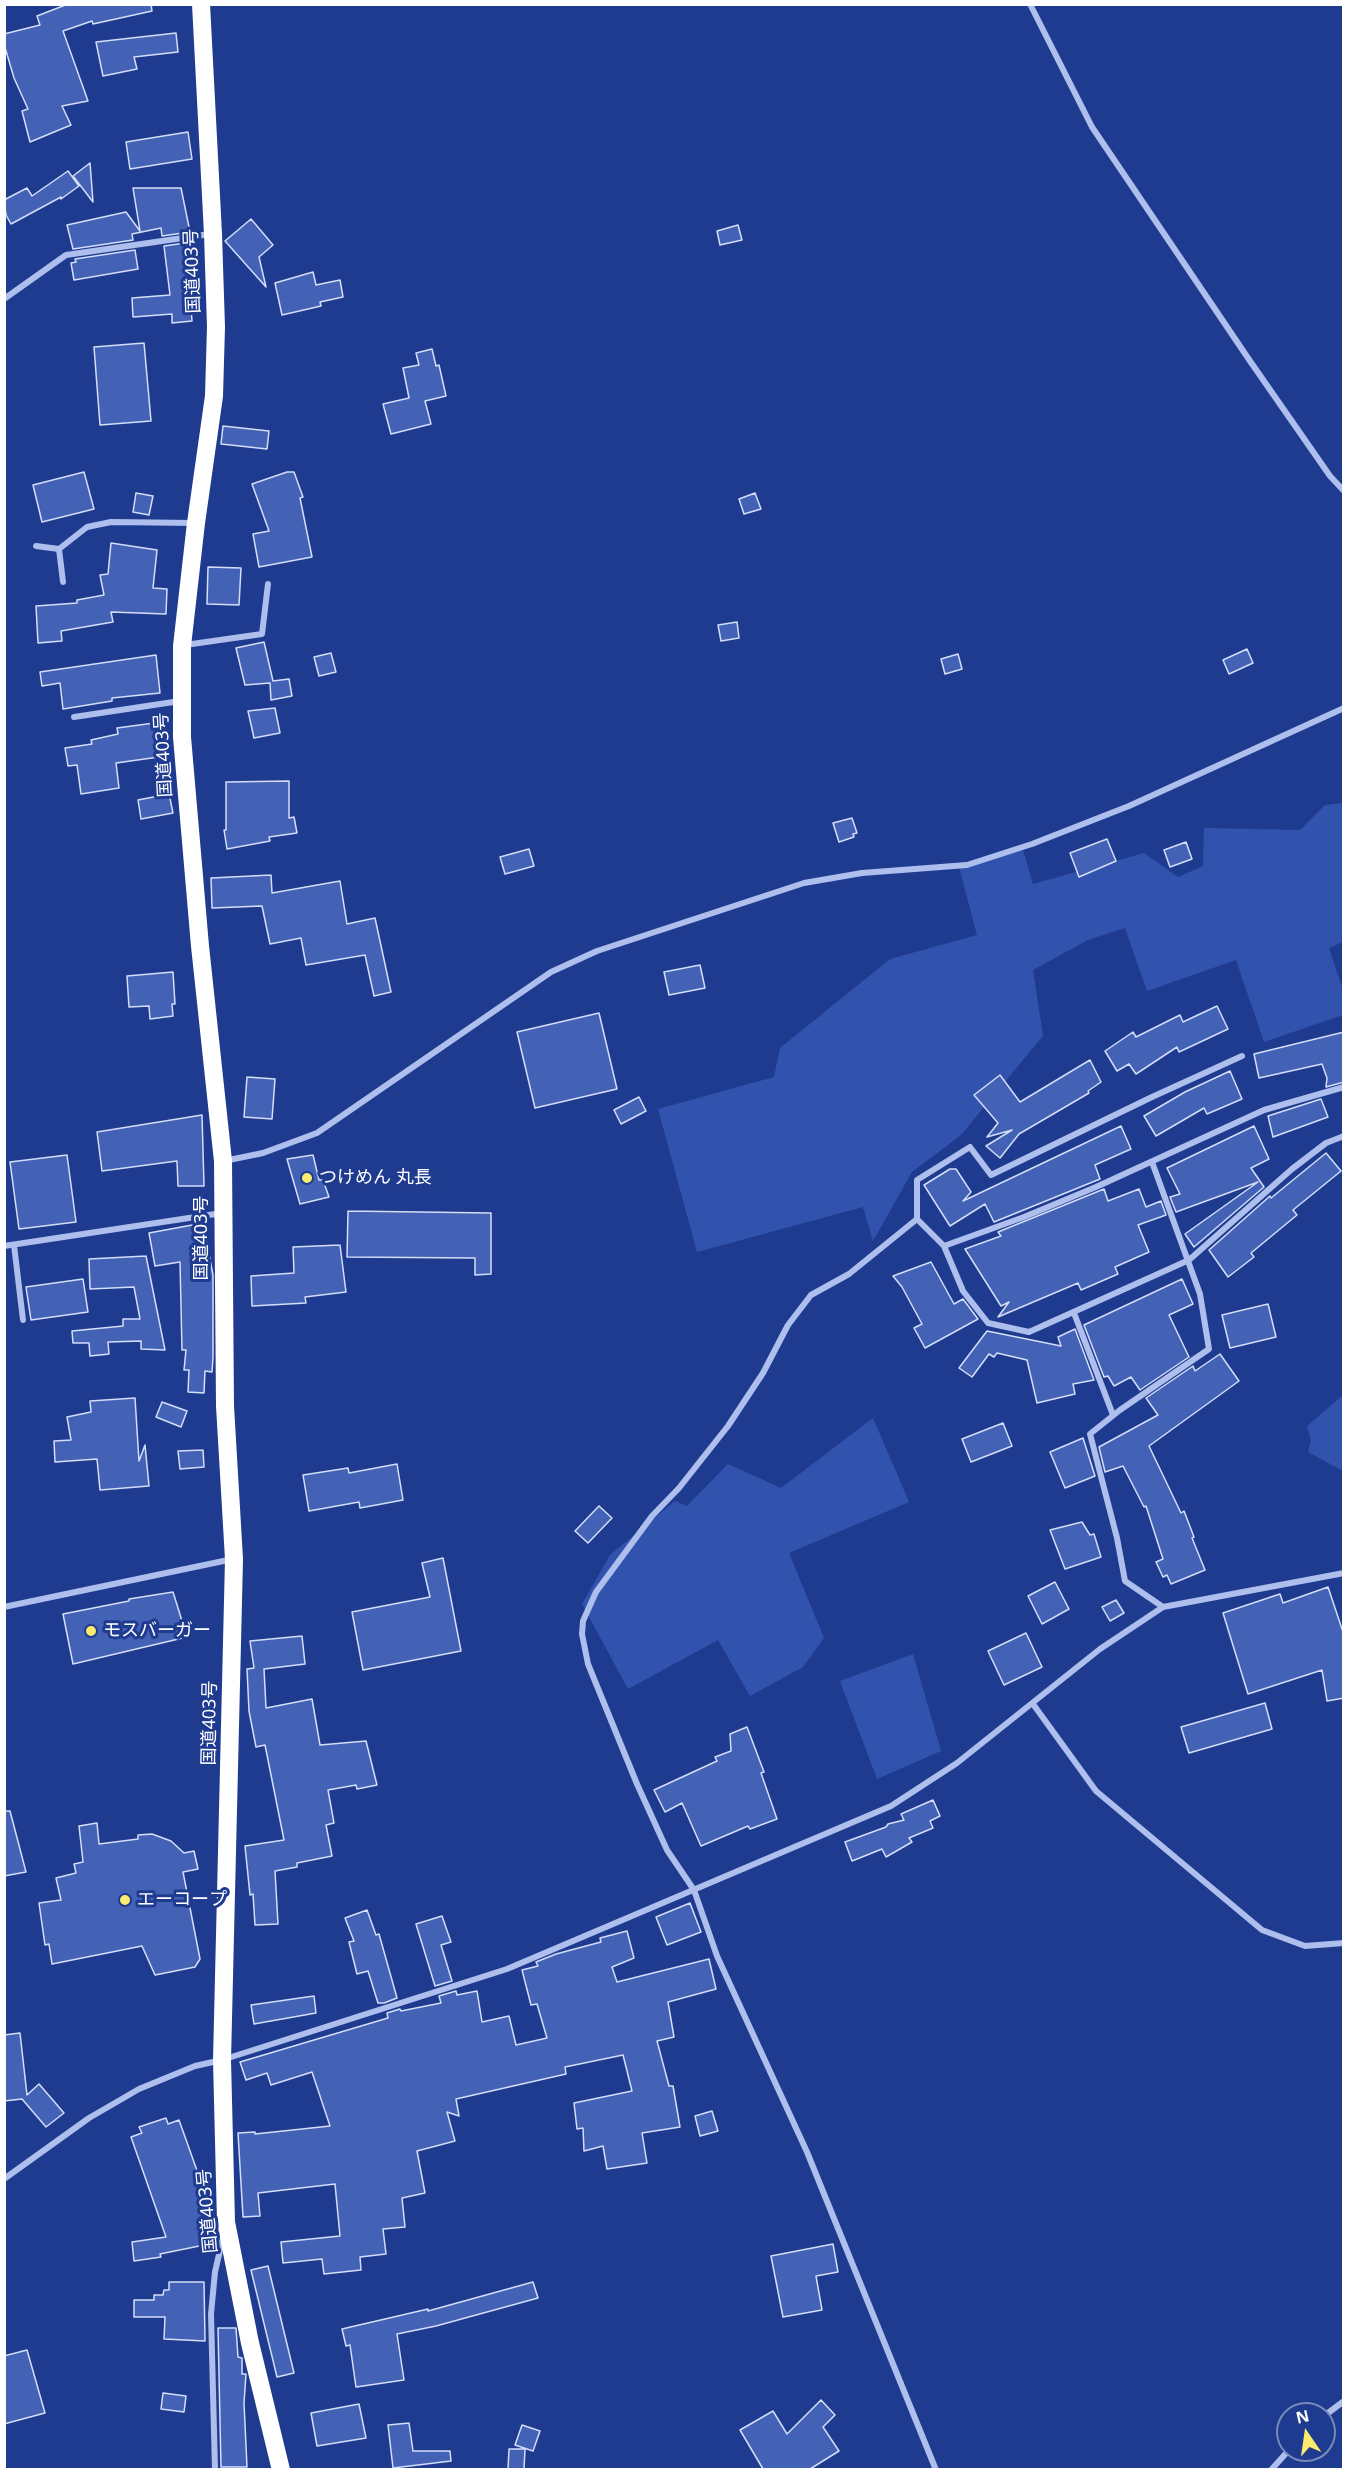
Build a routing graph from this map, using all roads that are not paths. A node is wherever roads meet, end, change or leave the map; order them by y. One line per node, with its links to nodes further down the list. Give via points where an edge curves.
1 (201, 4): 3 (highway, 国道403号)
2 (1030, 4): 5 (street, via 1092,127 1263,380)
3 (213, 234): 4 (street, via 66,255); 6 (highway, 国道403号, via 214,396)
4 (4, 299)
5 (1344, 491)
6 (196, 523): 8 (street, via 111,522 87,527); 11 (highway, 国道403号)
7 (36, 546): 8 (street)
8 (59, 549): 9 (street)
9 (63, 582)
10 (268, 584): 11 (street, via 262,634)
11 (182, 646): 12 (highway, 国道403号)
12 (182, 701): 14 (street); 18 (highway, 国道403号, via 199,934)
13 (1344, 708): 18 (street, via 1129,806 1032,844 967,865 862,873 804,883 597,951 551,972 317,1133 263,1153)
14 (74, 717)
15 (1242, 1056): 21 (street, via 991,1175 970,1147 917,1180)
16 (1344, 1087): 19 (street, via 1264,1110)
17 (1344, 1136): 25 (street, via 1326,1143 1292,1169)
18 (223, 1161): 20 (highway, 国道403号)
19 (1152, 1162): 24 (street, via 1024,1217); 25 (street)
20 (223, 1213): 22 (street); 29 (highway, 国道403号, via 225,1406)
21 (917, 1219): 24 (street); 34 (street, via 849,1274 811,1295 788,1325 763,1373 728,1426 652,1516 596,1592 583,1621 588,1664 637,1784 667,1850)
22 (14, 1245): 23 (street); 27 (street)
23 (4, 1246)
24 (944, 1246): 26 (street, via 963,1291 988,1323 1029,1332)
25 (1189, 1260): 26 (street); 28 (street, via 1200,1294 1209,1349)
26 (1074, 1313): 28 (street)
27 (23, 1320)
28 (1113, 1415): 32 (street, via 1090,1434 1118,1538 1125,1581)
29 (234, 1559): 31 (street); 36 (highway, 国道403号)
30 (1344, 1573): 32 (street)
31 (4, 1607)
32 (1163, 1607): 33 (street, via 1100,1649)
33 (1033, 1704): 34 (street, via 957,1763 891,1806); 35 (street, via 1096,1791 1262,1930 1305,1946)
34 (694, 1890): 36 (street, via 507,1969); 41 (street, via 717,1956 807,2152)
35 (1344, 1943)
36 (222, 2060): 37 (street, via 195,2066 138,2089 89,2118); 38 (highway, 国道403号)
37 (4, 2179)
38 (226, 2222): 39 (street, via 211,2314); 40 (highway, 国道403号)
39 (215, 2469)
40 (281, 2469)
41 (936, 2469)

